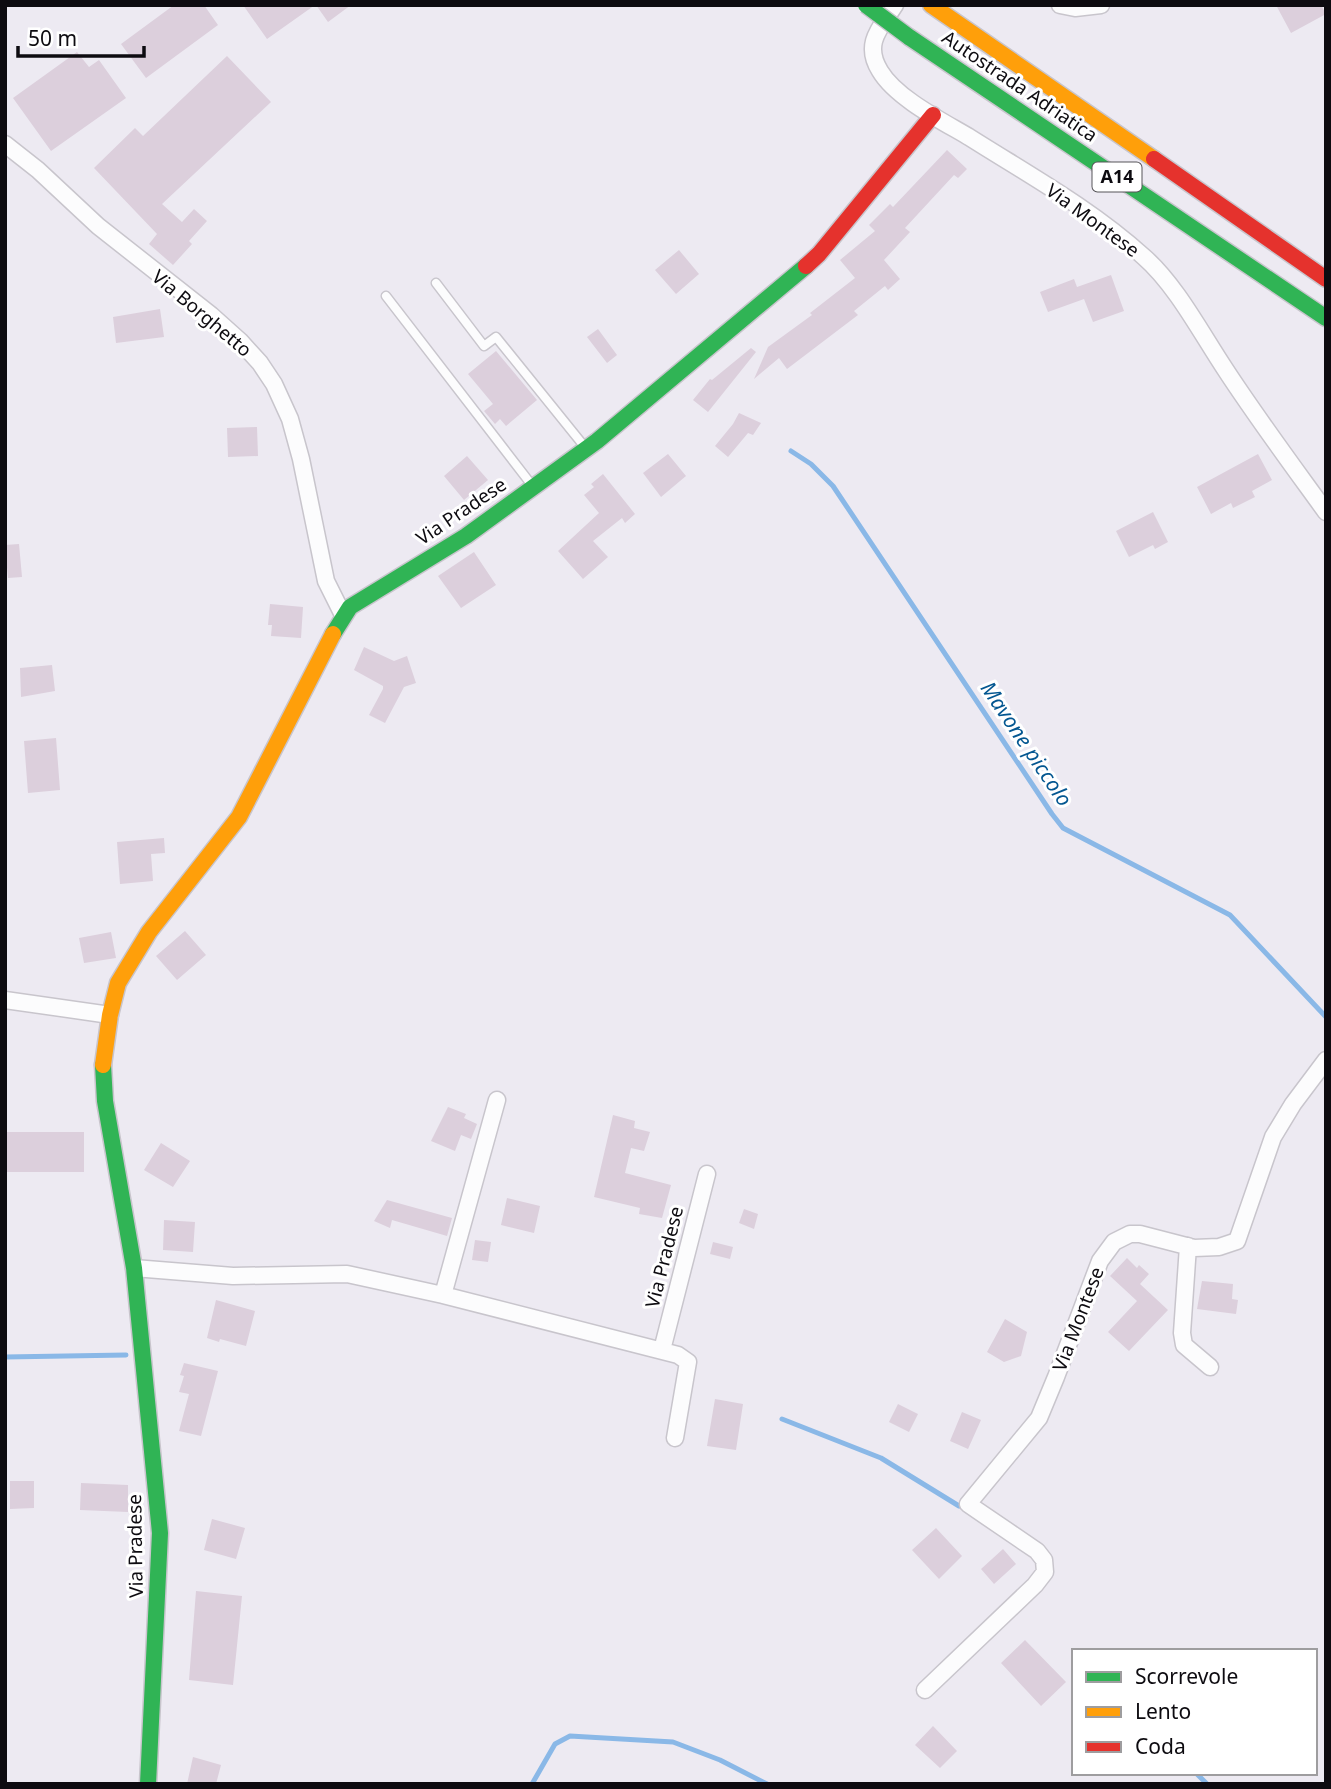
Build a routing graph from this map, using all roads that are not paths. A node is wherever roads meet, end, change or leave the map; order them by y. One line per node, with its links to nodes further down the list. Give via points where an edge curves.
1 (866, 5): 11 (main road, Autostrada Adriatica / A14, bridge)
2 (895, 5): 6 (street, Via Montese, via 874,38 871,52 880,72 896,89)
3 (931, 5): 8 (main road, Autostrada Adriatica / A14)
4 (1060, 5): 5 (street, via 1075,9)
5 (1101, 5)
6 (933, 115): 12 (main road, Via Pradese, via 819,254); 14 (street, Via Montese, via 1074,203 1147,259)
7 (5, 144): 15 (street, Via Borghetto, via 97,226 221,324 260,363 290,419 326,581)
8 (1326, 279)
9 (436, 283): 12 (lane, via 484,346 496,337)
10 (386, 296): 13 (lane)
11 (1326, 318)
12 (586, 449): 13 (main road, Via Pradese)
13 (533, 486): 15 (main road, Via Pradese, via 466,536)
14 (1326, 512)
15 (343, 615): 17 (main road, Via Pradese, via 239,817 132,957 118,983)
16 (5, 1000): 17 (street)
17 (110, 1015): 22 (main road, Via Pradese, via 102,1069 105,1101)
18 (1326, 1059): 21 (street, Via Montese, via 1273,1137 1237,1241 1219,1247)
19 (497, 1100): 23 (street)
20 (707, 1174): 24 (street, Via Pradese)
21 (1188, 1246): 25 (street, via 1184,1345); 27 (street, Via Montese, via 1130,1234 1114,1242 1100,1261 1039,1418 968,1504 1037,1551 1045,1572)
22 (134, 1268): 23 (street, via 233,1276 347,1274); 28 (main road, Via Pradese, via 160,1533)
23 (443, 1295): 24 (street)
24 (662, 1350): 26 (street, via 688,1362)
25 (1210, 1367)
26 (675, 1438)
27 (925, 1690)
28 (148, 1784)

